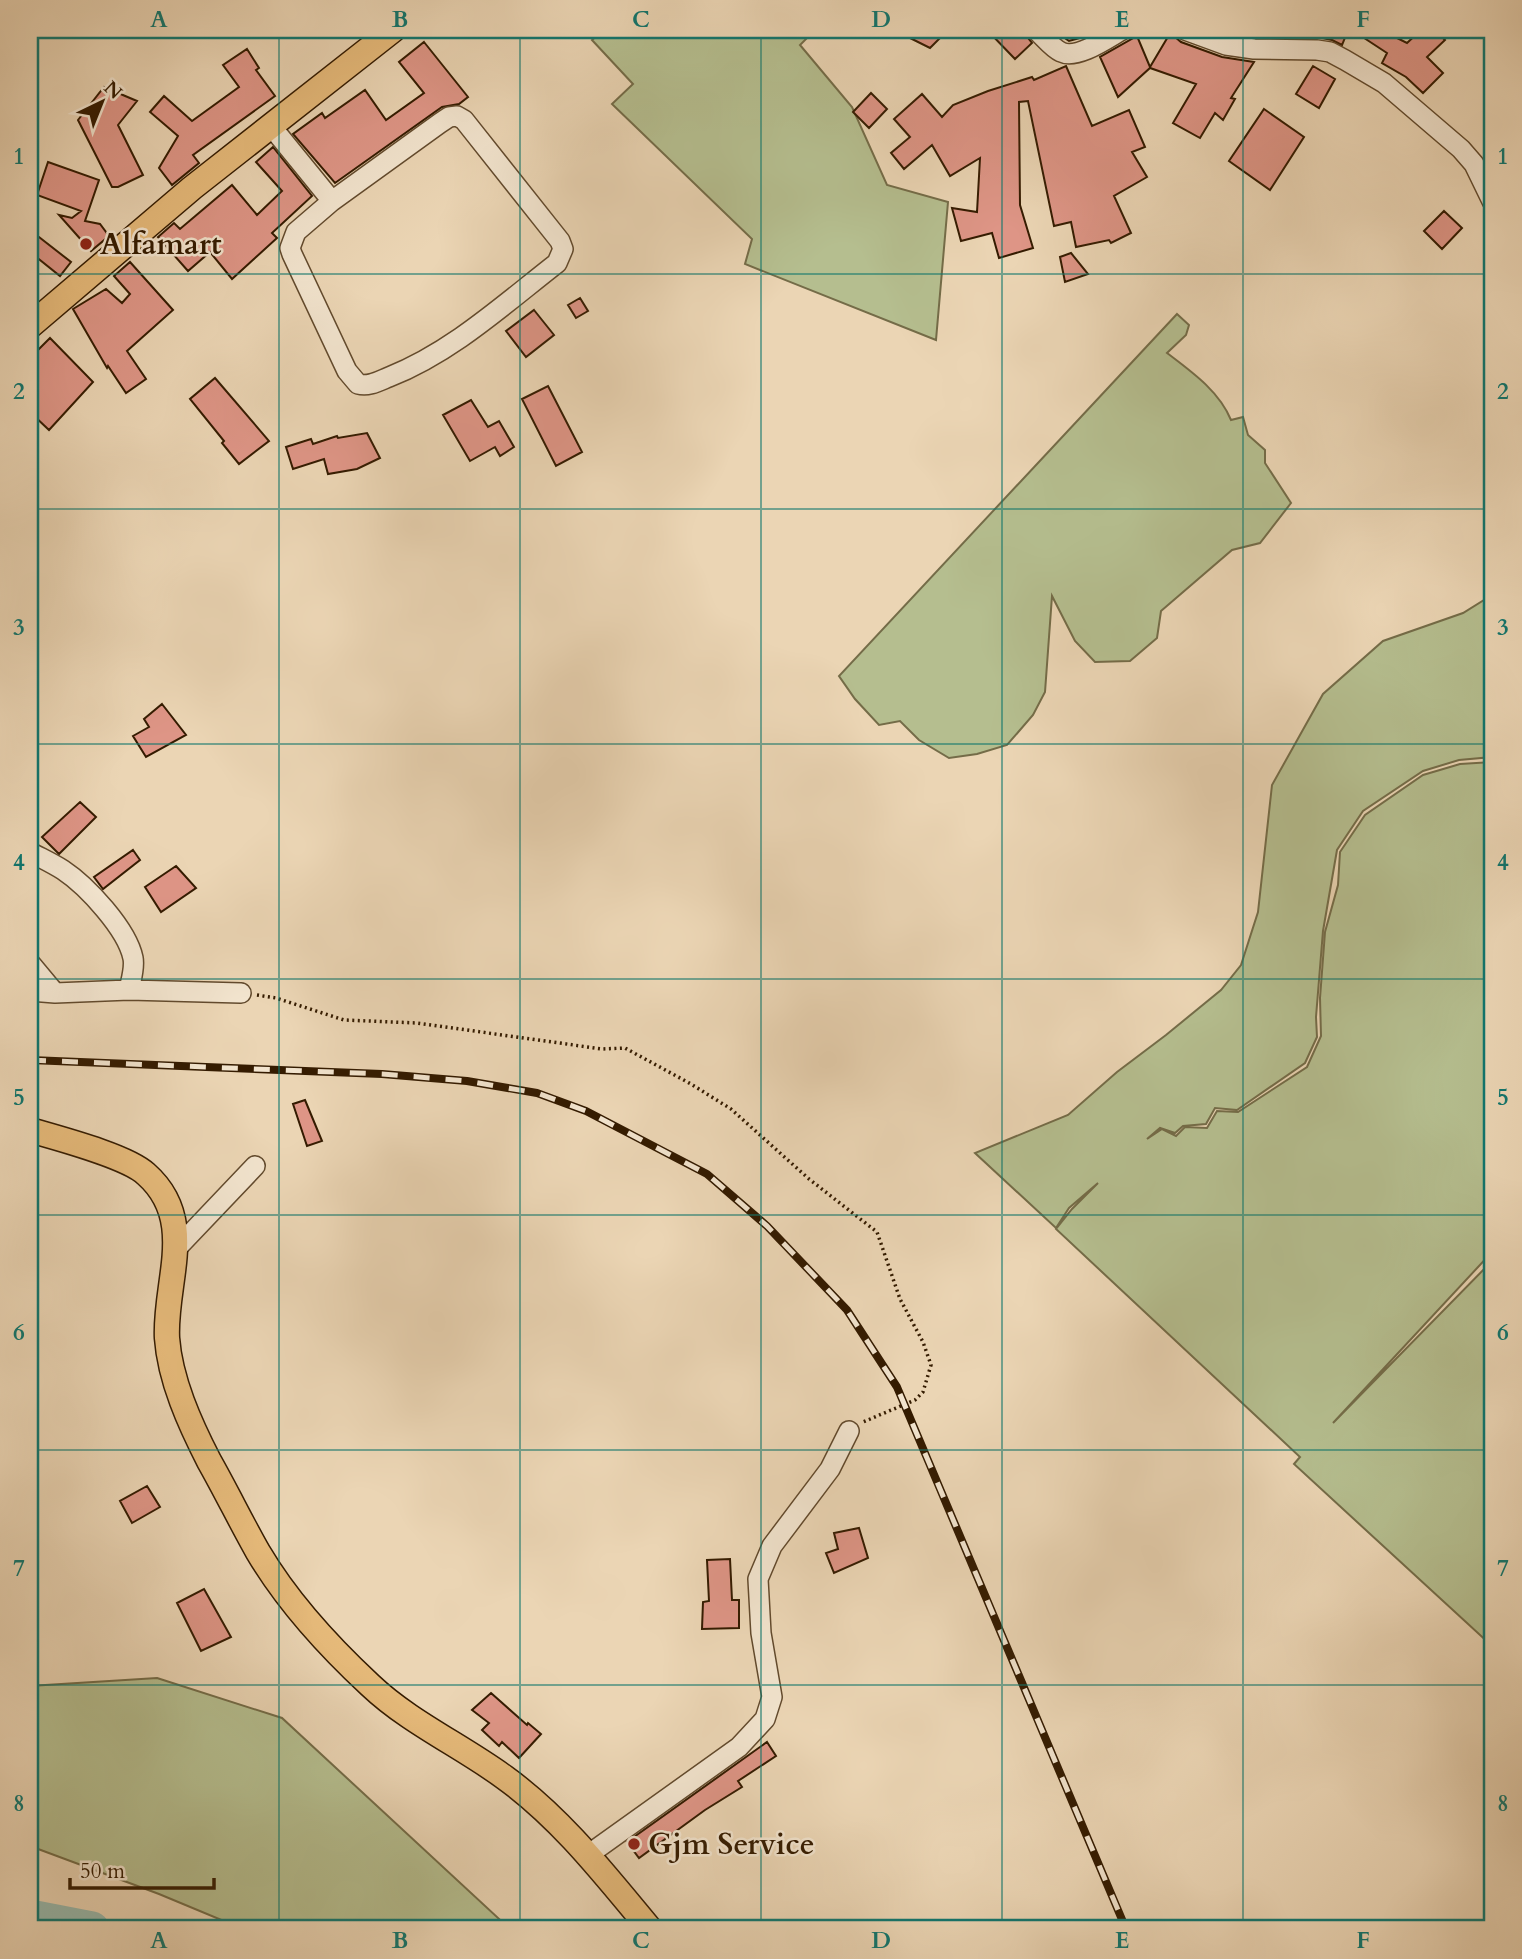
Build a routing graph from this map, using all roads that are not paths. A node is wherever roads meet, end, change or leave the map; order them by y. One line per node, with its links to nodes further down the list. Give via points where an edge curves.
1 (393, 30): 5 (main road)
2 (1036, 30): 3 (street, via 1061,52 1070,54)
3 (1122, 30)
4 (1185, 30): 7 (street, via 1226,45 1317,50 1345,60 1384,83 1461,149)
5 (271, 125): 6 (street); 8 (main road)
6 (332, 201): 6 (street, via 296,232 290,248 347,371 363,386 448,348 557,263 563,248 457,116 440,123)
7 (1492, 201)
8 (30, 326)
9 (30, 852): 11 (street, via 79,884 120,931 133,958)
10 (30, 963): 13 (street)
11 (129, 990): 13 (street); 14 (street)
12 (30, 991): 13 (street)
13 (55, 993)
14 (240, 993)
15 (30, 1130): 17 (main road, via 145,1172 169,1208)
16 (255, 1166): 17 (street)
17 (177, 1248): 19 (main road, via 167,1311 167,1341 176,1382 208,1458 259,1552 298,1608 370,1685 394,1706 506,1778)
18 (849, 1431): 19 (street, via 830,1469 772,1546 758,1579 772,1697 765,1719 739,1746)
19 (588, 1855): 20 (main road)
20 (650, 1929)

